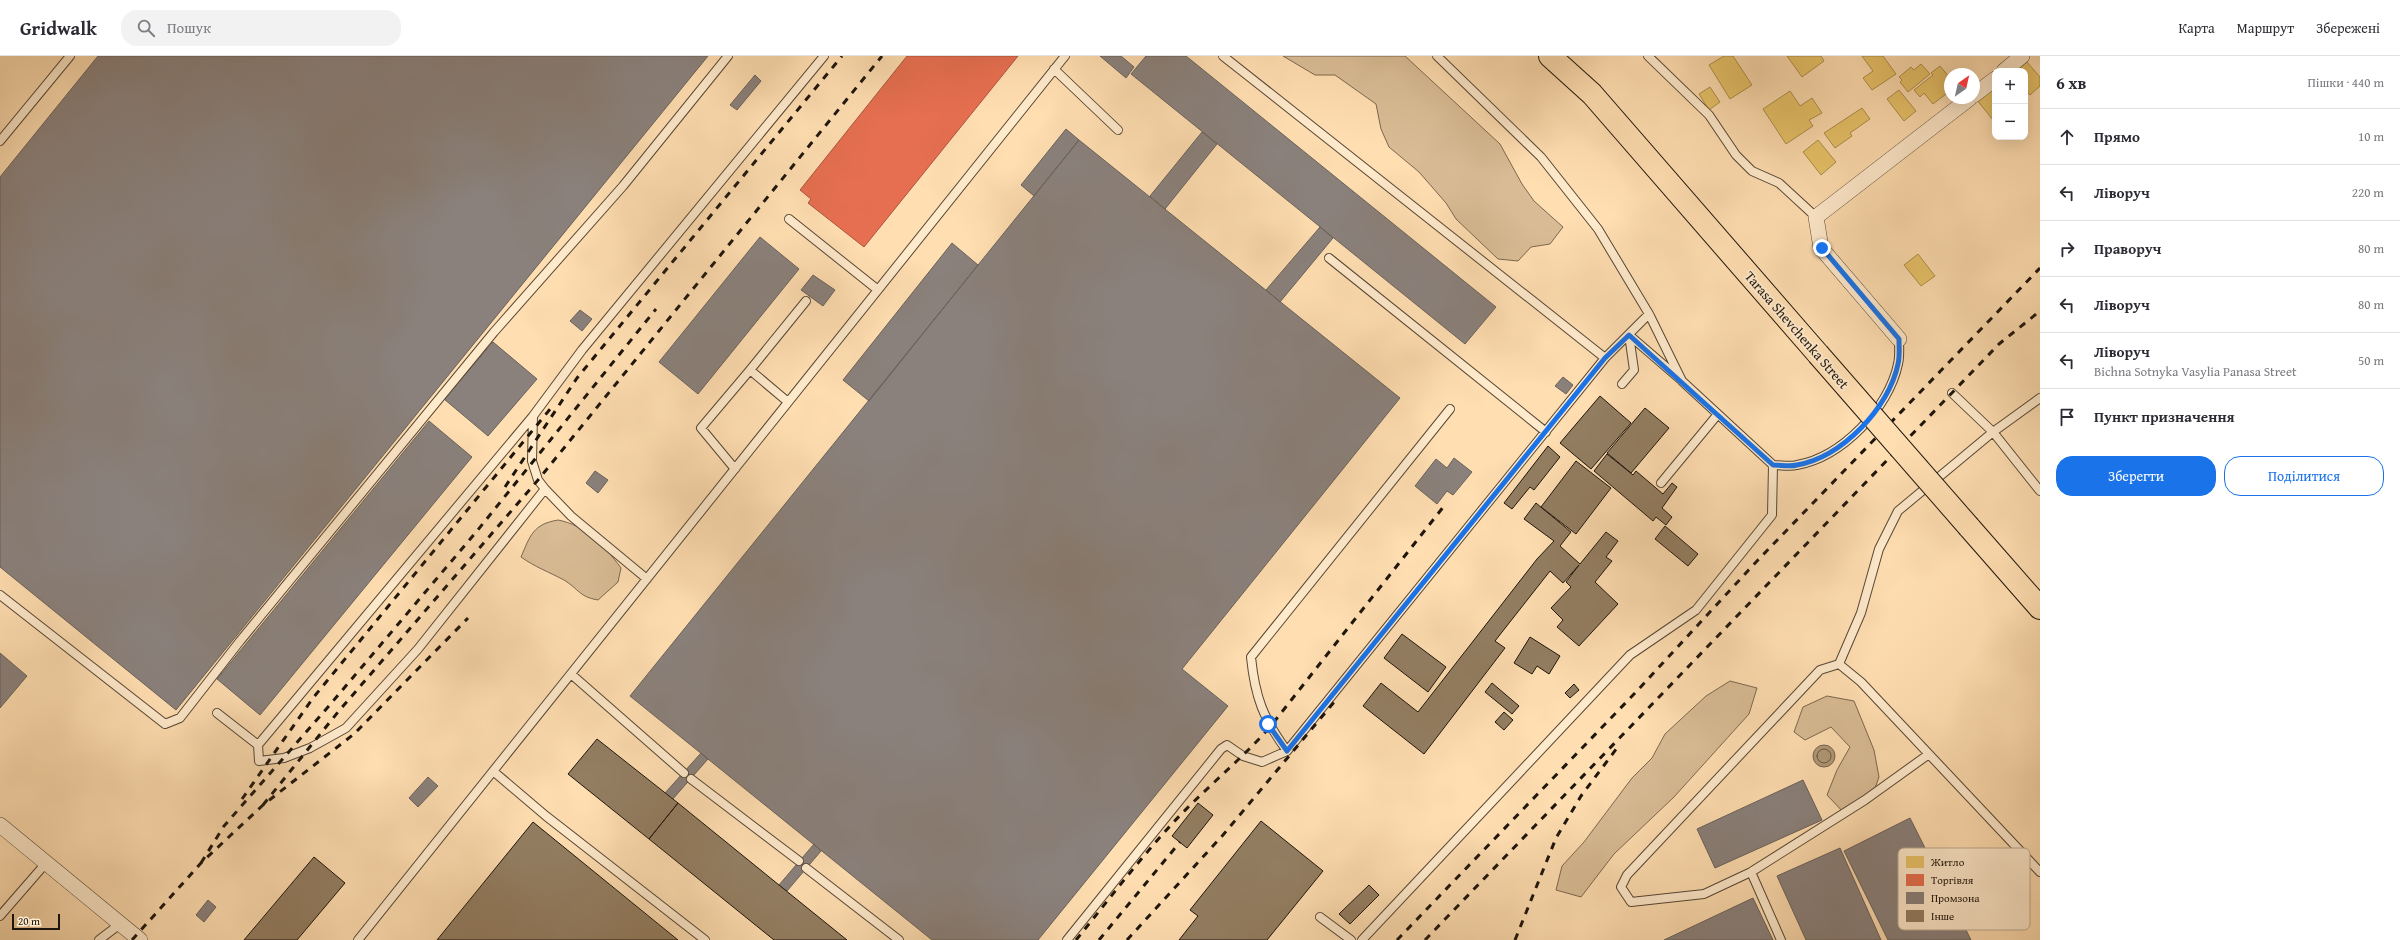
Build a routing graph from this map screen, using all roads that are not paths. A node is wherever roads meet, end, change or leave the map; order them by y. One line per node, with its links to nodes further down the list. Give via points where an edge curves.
1 (70, 56): 16 (lane)
2 (728, 56): 43 (lane, via 623,186 489,339 240,641 180,718 165,724)
3 (824, 56): 34 (lane, via 582,350)
4 (1065, 56): 11 (lane)
5 (1223, 56): 25 (lane)
6 (1437, 56): 22 (lane, via 1541,157 1598,229)
7 (1550, 56): 44 (main road, Tarasa Shevchenka Street, bridge, via 1592,94)
8 (1648, 56): 17 (lane, via 1709,115 1736,155 1752,171 1779,183)
9 (2022, 56): 10 (street)
10 (2008, 68)
11 (1054, 69): 15 (lane); 20 (lane)
12 (1992, 80): 13 (street)
13 (1980, 90)
14 (1962, 104): 17 (street)
15 (1118, 130)
16 (0, 141)
17 (1816, 217): 24 (street, via 1822,248)
18 (789, 219): 20 (lane)
19 (1329, 258): 35 (lane)
20 (878, 290): 31 (lane)
21 (806, 301): 26 (lane)
22 (1649, 314): 23 (lane); 27 (lane)
23 (1629, 335): 25 (lane); 27 (lane); 28 (lane, via 1634,370)
24 (1899, 339): 37 (lane, via 1898,364 1894,376 1879,407 1867,423 1839,447 1821,457 1797,466)
25 (1605, 358): 35 (lane)
26 (750, 370): 31 (lane); 38 (lane, via 701,428)
27 (1682, 381): 33 (lane)
28 (1622, 384)
29 (1952, 393): 36 (lane)
30 (2040, 398): 36 (lane)
31 (788, 402): 38 (lane)
32 (1450, 409): 49 (lane, via 1251,657 1254,688 1268,724)
33 (1718, 414): 37 (lane); 39 (lane)
34 (533, 416): 40 (lane, via 532,462 538,480); 48 (lane)
35 (1546, 432): 49 (lane)
36 (1994, 432): 41 (lane); 45 (lane, via 1898,511 1879,549 1861,613)
37 (1773, 465): 72 (lane, via 1772,515 1696,610 1630,655)
38 (735, 469): 42 (lane)
39 (1661, 483)
40 (545, 490): 42 (lane, via 571,516); 48 (lane, via 418,649 346,728 310,748 284,758 259,761)
41 (2040, 491)
42 (647, 579): 46 (lane)
43 (0, 595)
44 (2040, 608)
45 (1839, 664): 50 (lane, via 1861,682); 60 (lane, via 1820,670 1626,876 1621,887 1631,902 1704,894)
46 (571, 674): 51 (lane); 52 (lane)
47 (217, 712): 48 (lane)
48 (258, 744)
49 (1287, 751): 70 (lane, via 1262,762 1243,756 1227,746 1221,749)
50 (1929, 754): 55 (lane); 60 (lane, via 1865,800)
51 (493, 771): 67 (lane); 68 (lane, via 546,816)
52 (684, 773)
53 (691, 779): 56 (lane)
54 (0, 825): 58 (street)
55 (2017, 848)
56 (799, 861)
57 (2030, 861): 61 (lane)
58 (46, 863): 62 (lane); 64 (street)
59 (806, 868): 69 (lane)
60 (1750, 872): 73 (lane)
61 (2040, 872)
62 (0, 916)
63 (1320, 917): 71 (lane)
64 (120, 924): 65 (lane); 66 (street)
65 (99, 940)
66 (140, 940)
67 (358, 940)
68 (705, 940)
69 (899, 940)
70 (1068, 940)
71 (1351, 940)
72 (1362, 940)
73 (1781, 940)

